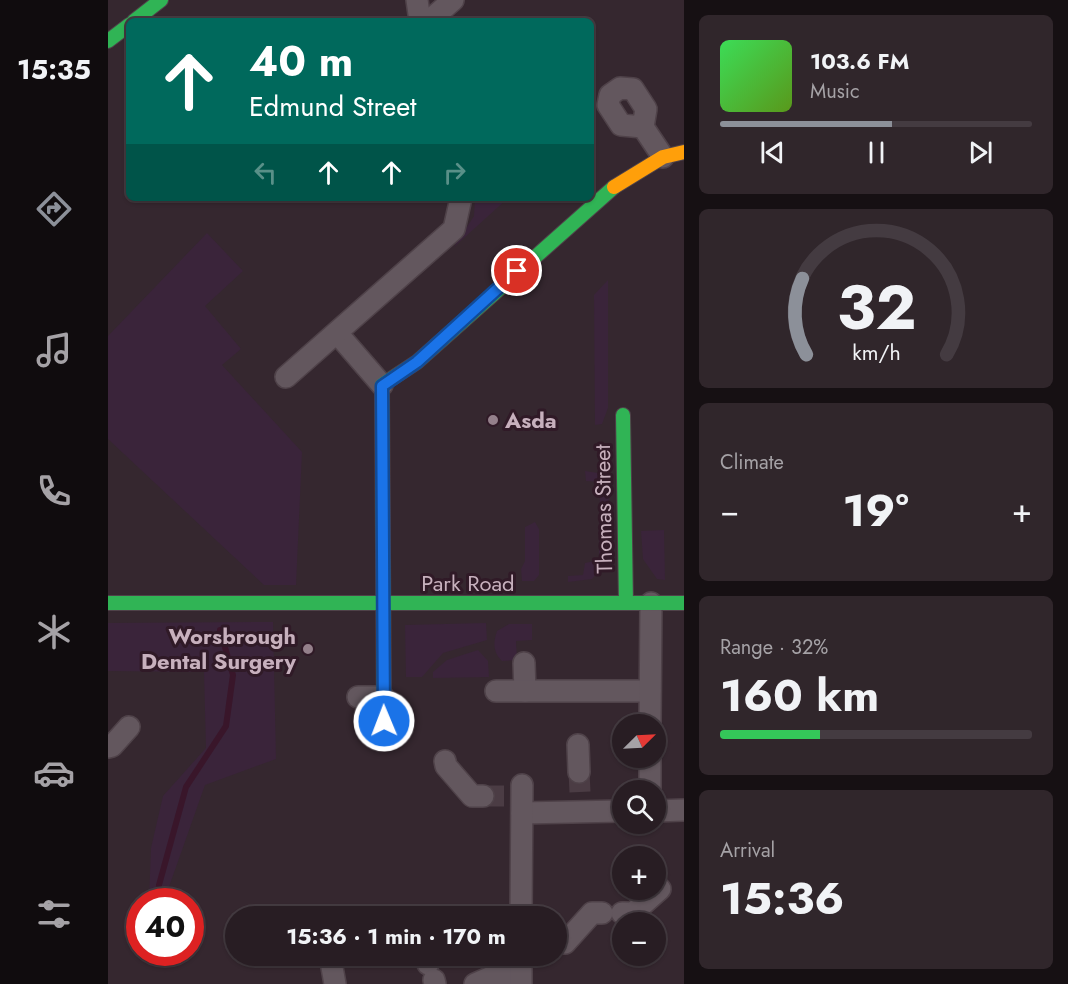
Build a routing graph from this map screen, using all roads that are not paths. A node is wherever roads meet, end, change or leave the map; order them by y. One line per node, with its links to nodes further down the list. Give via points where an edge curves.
1 (417, 0): 5 (street)
2 (453, 0): 6 (street)
3 (159, 9): 4 (main road)
4 (140, 18)
5 (420, 18)
6 (432, 18)
7 (126, 27): 8 (main road)
8 (108, 41)
9 (643, 127): 11 (street)
10 (684, 152): 11 (main road)
11 (663, 157): 15 (main road, via 595,202 417,362)
12 (460, 201): 13 (street, via 454,229)
13 (337, 333): 14 (street); 15 (street)
14 (286, 377)
15 (382, 386): 21 (main road)
16 (623, 415): 18 (main road, Thomas Street)
17 (108, 603): 21 (main road, Park Road)
18 (626, 603): 19 (main road, Park Road); 21 (main road, Park Road)
19 (651, 603): 20 (main road, Park Road); 25 (street)
20 (684, 603)
21 (385, 604): 27 (main road)
22 (524, 663): 24 (street)
23 (496, 690): 24 (street)
24 (525, 691): 25 (street)
25 (650, 691): 28 (street)
26 (358, 697): 27 (street)
27 (383, 697): 29 (main road)
28 (650, 714)
29 (384, 721)
30 (129, 727): 32 (street)
31 (578, 745): 34 (street)
32 (108, 747)
33 (445, 760): 35 (street, via 472,796)
34 (580, 792): 36 (street); 40 (street, via 517,797)
35 (483, 796)
36 (612, 806)
37 (684, 810): 38 (street)
38 (666, 811)
39 (648, 900): 41 (street, via 633,913 592,913)
40 (521, 906)
41 (567, 940)
42 (332, 966): 45 (street)
43 (521, 966): 44 (street)
44 (520, 981): 46 (street, via 491,977)
45 (335, 984)
46 (475, 984)

